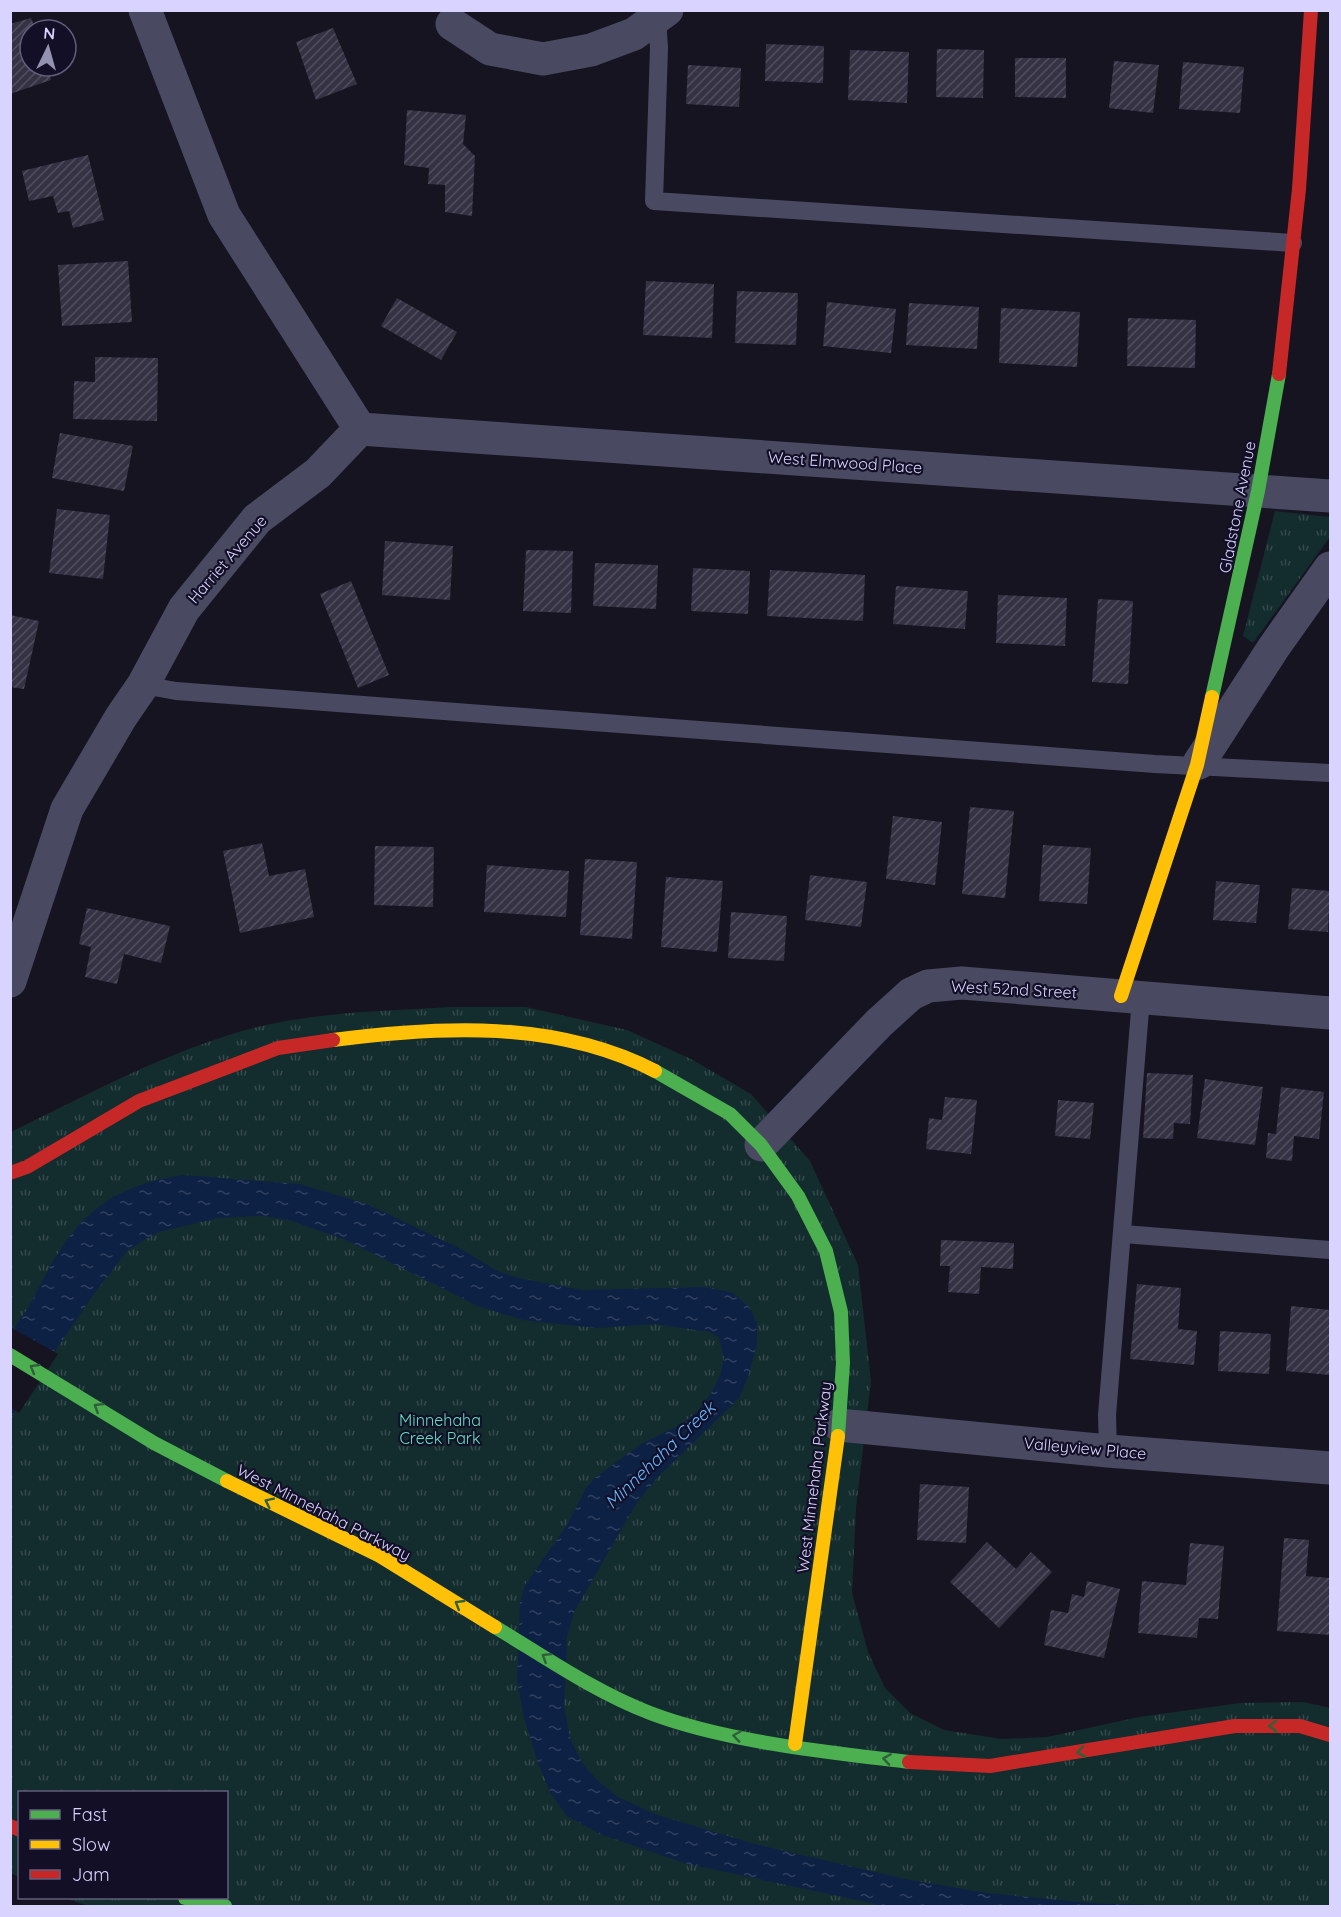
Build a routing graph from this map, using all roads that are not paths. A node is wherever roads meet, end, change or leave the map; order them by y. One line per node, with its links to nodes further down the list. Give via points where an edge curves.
1 (145, 10): 6 (street, via 224,215)
2 (1311, 10): 5 (street, Gladstone Avenue)
3 (662, 14): 4 (street, via 634,34 591,50 543,59 490,49); 5 (lane, via 654,201)
4 (452, 24)
5 (1293, 243): 7 (street, Gladstone Avenue, via 1280,378)
6 (360, 429): 7 (street, West Elmwood Place); 10 (street, Harriet Avenue, via 318,473 257,519 184,609)
7 (1258, 490): 8 (street, West Elmwood Place); 11 (street, Gladstone Avenue)
8 (1330, 496)
9 (1330, 568): 11 (street)
10 (142, 685): 11 (lane, via 176,691); 13 (street, Harriet Avenue, via 68,809)
11 (1197, 765): 12 (lane); 14 (street, Gladstone Avenue)
12 (1330, 773)
13 (10, 981)
14 (1131, 997): 15 (street, West 52nd Street); 16 (street, West 52nd Street, via 962,983 928,986 911,994 879,1023); 18 (lane)
15 (1330, 1013)
16 (761, 1145): 17 (street, West Minnehaha Parkway, via 730,1114 627,1056 576,1041 495,1029 387,1033 278,1048 139,1101 27,1167); 21 (street, West Minnehaha Parkway, via 798,1196 826,1251 841,1312)
17 (10, 1173)
18 (1124, 1234): 19 (lane); 22 (lane, via 1107,1415)
19 (1330, 1250)
20 (10, 1355): 25 (street, West Minnehaha Parkway, one-way to 20, via 726,1735 650,1713 583,1680 380,1557 154,1443)
21 (839, 1425): 22 (street, Valleyview Place); 25 (street, West Minnehaha Parkway)
22 (1108, 1451): 23 (street, Valleyview Place)
23 (1330, 1468)
24 (1330, 1735): 25 (street, West Minnehaha Parkway, one-way to 25, via 1300,1726 1235,1726 990,1766 908,1762)
25 (795, 1744)
26 (190, 1899): 27 (street)
27 (225, 1906)

